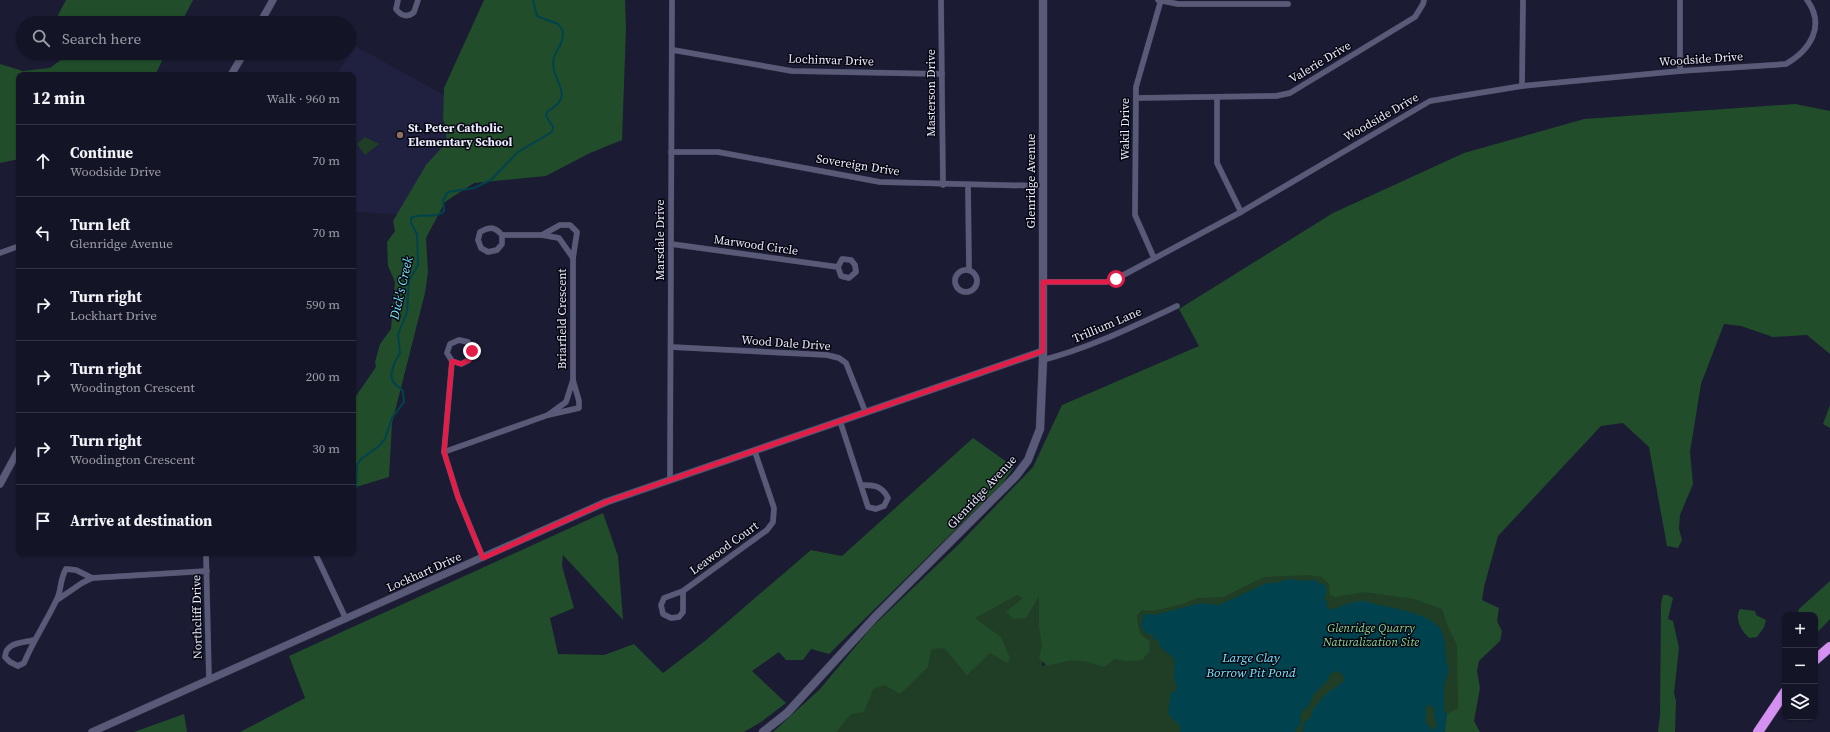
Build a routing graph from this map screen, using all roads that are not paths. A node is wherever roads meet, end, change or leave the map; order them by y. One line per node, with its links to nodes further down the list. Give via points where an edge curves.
1 (273, 0): 13 (street)
2 (398, 0): 3 (street, via 398,11 408,15 414,12)
3 (418, 0)
4 (672, 0): 14 (street, Marsdale Drive)
5 (941, 0): 18 (street, Masterson Drive)
6 (1043, 0): 25 (main road, Glenridge Avenue)
7 (1160, 0): 12 (street, via 1178,4); 20 (street, Wakil Drive, via 1136,86)
8 (1424, 0): 21 (street, Valerie Drive, via 1415,17 1290,93 1276,96)
9 (1524, 0): 19 (street)
10 (1680, 0): 16 (street)
11 (1807, 0): 16 (street, Woodside Drive, via 1815,19 1811,42 1800,56 1786,64)
12 (1288, 4)
13 (264, 16)
14 (673, 50): 18 (street, Lochinvar Drive, via 792,71); 22 (street, Marsdale Drive)
15 (240, 60): 17 (street)
16 (1680, 71): 19 (street, Woodside Drive)
17 (233, 72)
18 (942, 74): 23 (street, Masterson Drive)
19 (1522, 86): 26 (street, Woodside Drive, via 1430,101)
20 (1136, 98): 21 (street, Valerie Drive); 33 (street, Wakil Drive, via 1135,215)
21 (1217, 98): 26 (street, via 1217,163)
22 (671, 152): 23 (street, Sovereign Drive, via 718,152 880,182); 29 (street, Marsdale Drive)
23 (943, 185): 24 (street, Sovereign Drive)
24 (968, 185): 25 (street, Sovereign Drive); 35 (street)
25 (1043, 186): 36 (main road, Glenridge Avenue)
26 (1240, 212): 33 (street, Woodside Drive)
27 (502, 235): 27 (street, Briarfield Crescent, via 502,244 497,250 488,252 481,248 478,240 480,232 488,228 496,229); 28 (street, Briarfield Crescent)
28 (542, 235): 32 (street, Briarfield Crescent, via 559,238); 32 (street, Briarfield Crescent, via 560,225 574,227 577,232)
29 (671, 244): 34 (street, Marwood Circle); 38 (street, Marsdale Drive)
30 (16, 247): 31 (street)
31 (0, 253)
32 (573, 258): 42 (street, Briarfield Crescent)
33 (1154, 258): 36 (street, Woodside Drive, via 1106,282)
34 (838, 267)
35 (969, 269): 35 (street, via 959,271 954,279 956,288 964,293 973,291 978,283 976,274)
36 (1043, 282): 39 (main road, Glenridge Avenue)
37 (1177, 306): 40 (street, Trillium Lane, via 1063,355)
38 (670, 347): 43 (street, Wood Dale Drive, via 827,355 839,358 846,363); 49 (street, Marsdale Drive)
39 (1043, 351): 40 (main road, Glenridge Avenue); 43 (street, Lockhart Drive)
40 (1043, 360): 66 (main road, Glenridge Avenue, via 1040,429 1028,460 1016,476 875,618 787,713)
41 (452, 361): 41 (street, via 447,353 450,344 459,340 468,342 472,351 469,360 461,364); 46 (street)
42 (573, 380): 44 (street, Briarfield Crescent, via 566,402); 44 (street, Briarfield Crescent, via 579,408)
43 (865, 411): 45 (street, Lockhart Drive)
44 (548, 415): 46 (street, Briarfield Crescent)
45 (840, 421): 47 (street, Lockhart Drive); 51 (street)
46 (444, 452): 54 (street, via 458,497)
47 (755, 452): 49 (street, Lockhart Drive); 57 (street, Leawood Court, via 774,508 773,522 768,530)
48 (16, 455): 50 (street)
49 (670, 480): 54 (street, Lockhart Drive, via 606,502)
50 (0, 484)
51 (862, 485): 51 (street, via 884,489 888,498 884,506 876,509 868,507)
52 (206, 556): 55 (street, Northcliff Drive)
53 (316, 556): 59 (street)
54 (483, 558): 59 (street, Lockhart Drive)
55 (207, 571): 56 (street); 63 (street, Northcliff Drive)
56 (92, 578): 58 (street); 58 (street, via 76,570 66,569 61,578)
57 (683, 591): 57 (street, Leawood Court, via 683,612 679,617 671,618 663,614 661,605 664,598)
58 (57, 600): 60 (street)
59 (346, 619): 63 (street, Lockhart Drive)
60 (34, 640): 60 (street, via 10,645 5,650 4,657 18,666 24,663)
61 (1830, 647): 62 (highway)
62 (1818, 657)
63 (209, 680): 65 (street, Lockhart Drive)
64 (1782, 696): 67 (highway)
65 (92, 732)
66 (763, 732)
67 (1758, 732)

